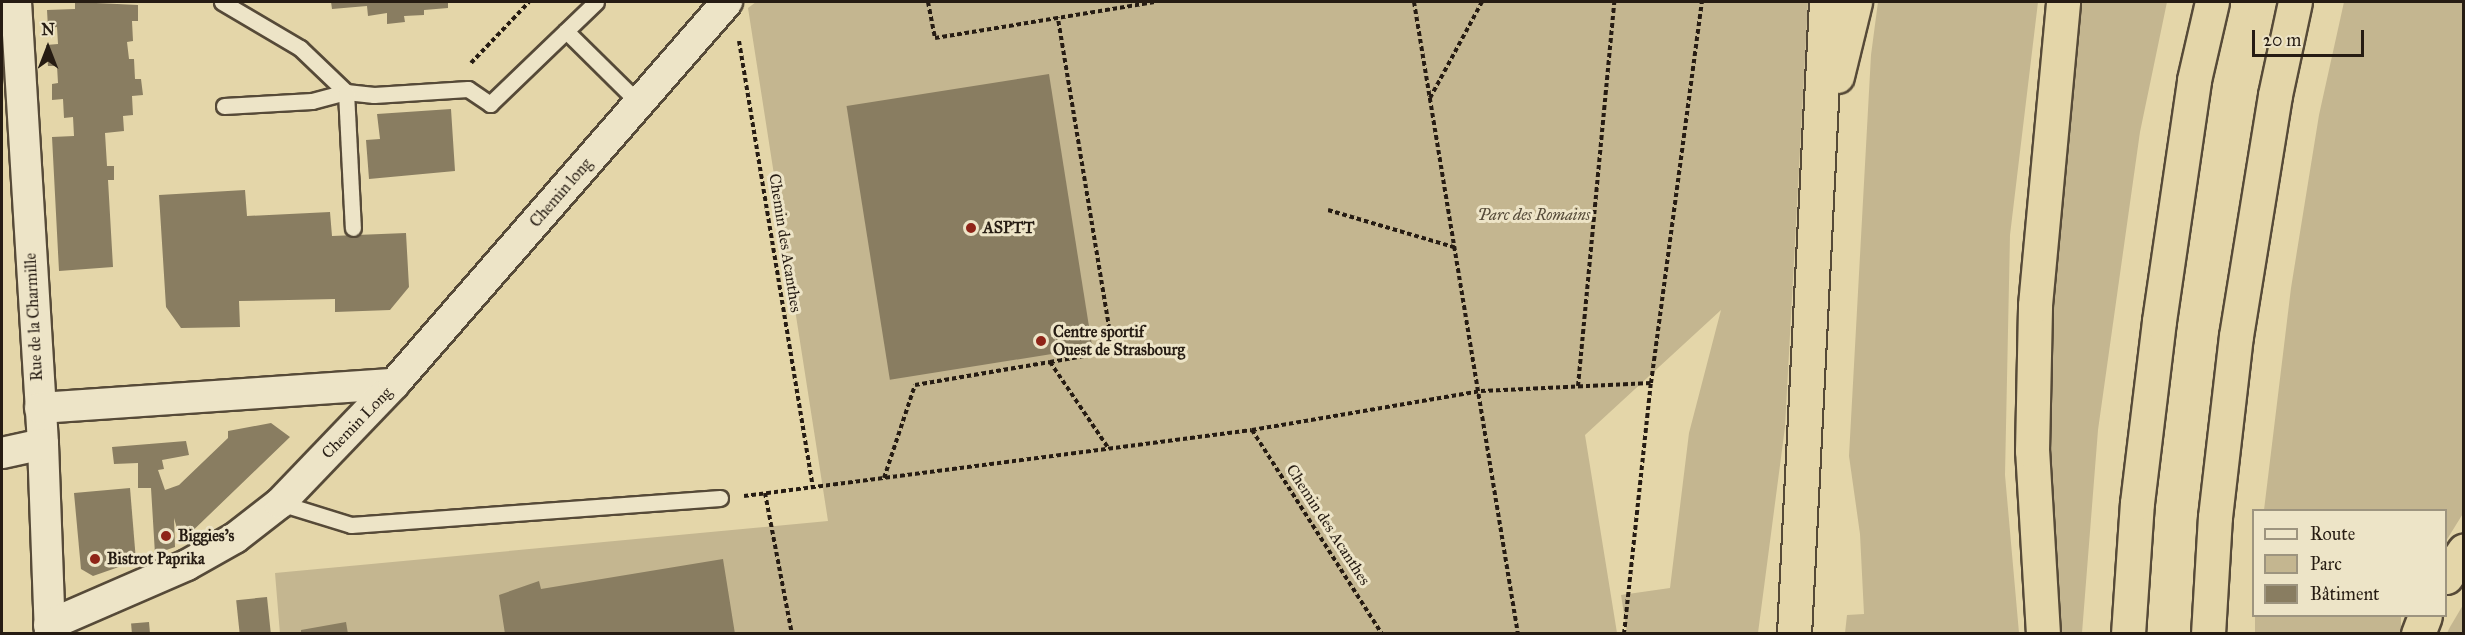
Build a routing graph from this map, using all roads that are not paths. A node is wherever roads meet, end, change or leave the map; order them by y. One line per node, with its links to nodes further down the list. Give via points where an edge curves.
1 (222, 2): 11 (lane, via 300,48)
2 (596, 2): 10 (lane)
3 (727, 2): 12 (street, Chemin long)
4 (1826, 2): 14 (highway)
5 (1855, 2): 14 (highway)
6 (2063, 2): 29 (highway, via 2035,305 2032,451)
7 (2212, 2): 30 (highway, via 2194,80 2159,321 2137,503)
8 (2295, 2): 31 (highway, via 2275,95 2236,336)
9 (12, 17): 17 (street, Rue de la Charmille)
10 (566, 31): 11 (lane, via 490,104 468,89 374,95); 12 (lane)
11 (346, 92): 13 (lane, via 312,101); 15 (lane)
12 (639, 103): 16 (street, Chemin long)
13 (224, 106)
14 (1818, 155): 20 (highway)
15 (353, 228)
16 (394, 384): 17 (street, Chemin Long); 22 (street, Chemin Long)
17 (40, 408): 18 (street, Rue de la Charmille)
18 (43, 444): 19 (street); 26 (street, Rue de la Charmille)
19 (2, 453)
20 (1801, 497): 27 (highway); 28 (highway)
21 (720, 498): 22 (lane, via 351,525)
22 (280, 503): 26 (street, Chemin Long, via 235,537 187,565)
23 (2463, 550): 24 (highway)
24 (2447, 574)
25 (2424, 617): 32 (highway)
26 (49, 629)
27 (1776, 633)
28 (1794, 633)
29 (2043, 633)
30 (2128, 633)
31 (2208, 633)
32 (2418, 633)

